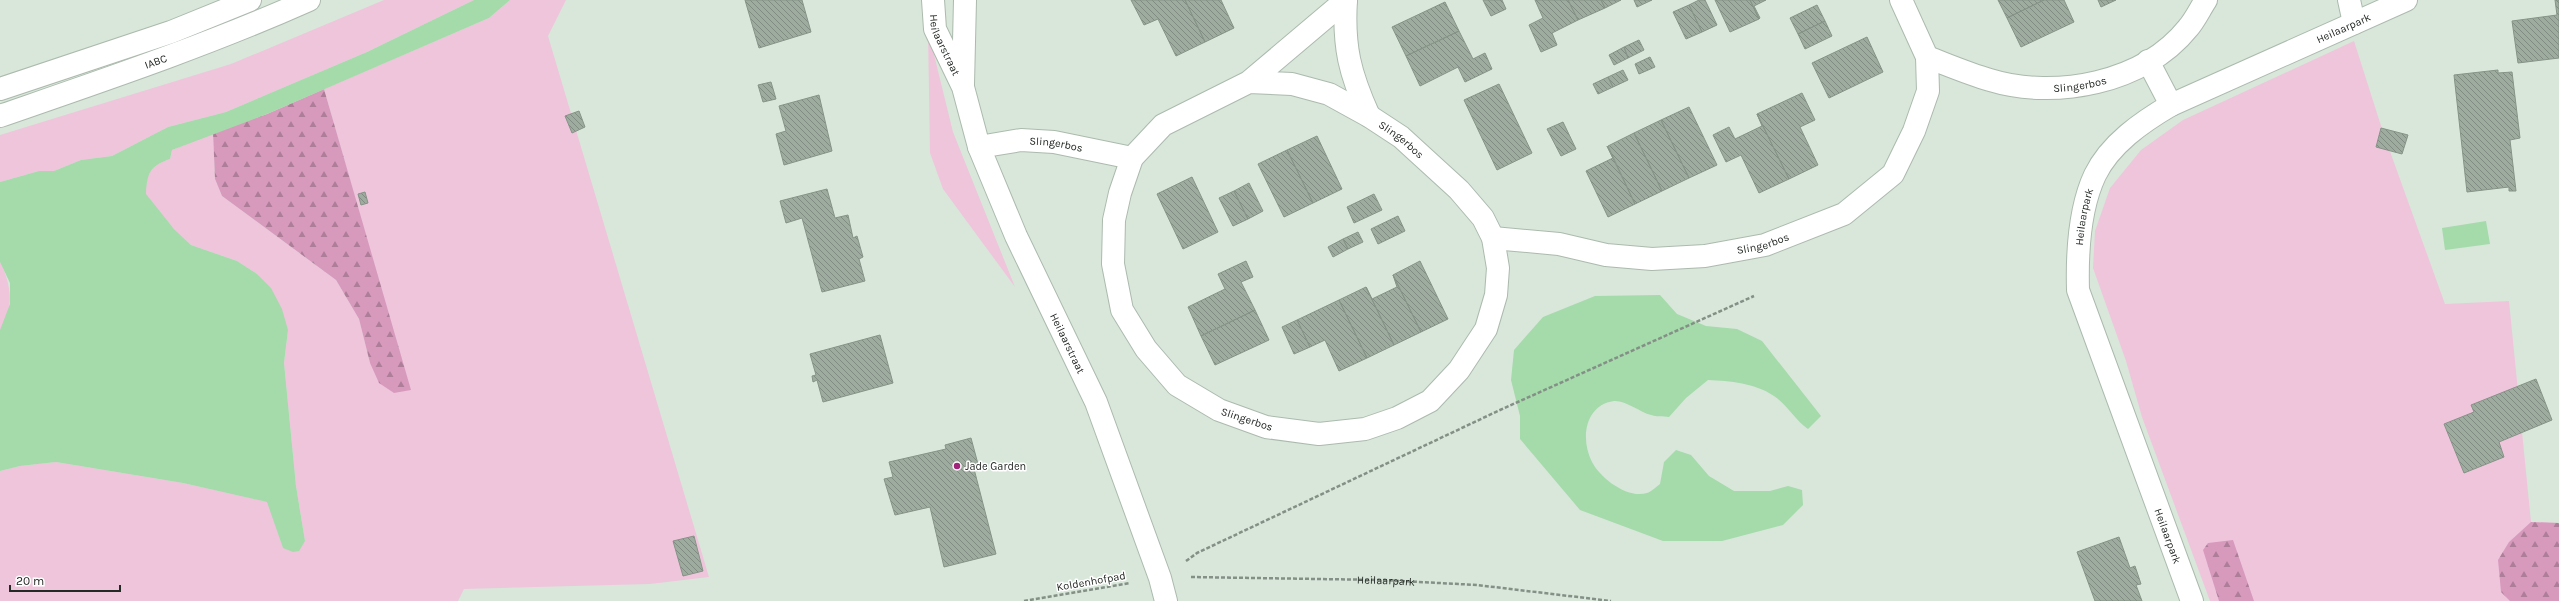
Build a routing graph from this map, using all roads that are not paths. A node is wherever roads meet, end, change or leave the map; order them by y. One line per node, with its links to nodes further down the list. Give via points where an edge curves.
1 (250, 0): 15 (street, IABC, via 171,32)
2 (309, 0): 17 (street, IABC, via 193,48)
3 (933, 0): 14 (street, Heilaarstraat, via 935,29)
4 (965, 0): 14 (street, Heilaarstraat)
5 (1346, 0): 13 (street, Slingerbos); 18 (street, Slingerbos, via 1344,31 1349,63)
6 (1902, 0): 11 (street, Slingerbos)
7 (2206, 0): 12 (street, Slingerbos, via 2187,29)
8 (2349, 0): 10 (street)
9 (2406, 0): 10 (street, Heilaarpark)
10 (2354, 23): 16 (street, Heilaarpark)
11 (1927, 57): 12 (street, Slingerbos, via 1990,81 2033,88 2078,85 2119,76); 21 (street, Slingerbos, via 1928,91 1914,132 1893,174 1844,214 1765,245 1705,256 1652,259 1606,255 1558,244)
12 (2148, 61): 16 (street)
13 (1249, 82): 18 (street, Slingerbos, via 1292,84 1329,94); 20 (street, Slingerbos, via 1163,125)
14 (963, 88): 19 (street, Heilaarstraat)
15 (0, 89)
16 (2171, 105): 23 (street, Heilaarpark, via 2142,122 2118,144 2095,175 2077,251 2078,290)
17 (0, 116)
18 (1369, 116): 21 (street, Slingerbos, via 1400,137 1459,190 1483,218)
19 (979, 147): 20 (street, Slingerbos, via 1021,140 1054,142); 22 (street, Heilaarstraat, via 1016,236 1096,402)
20 (1132, 158): 21 (street, Slingerbos, via 1114,220 1113,264 1122,310 1146,349 1177,385 1219,410 1266,427 1319,434 1365,429 1397,418 1430,400 1459,370 1486,329 1496,295 1498,268)
21 (1493, 238)
22 (1166, 601)
23 (2192, 601)

